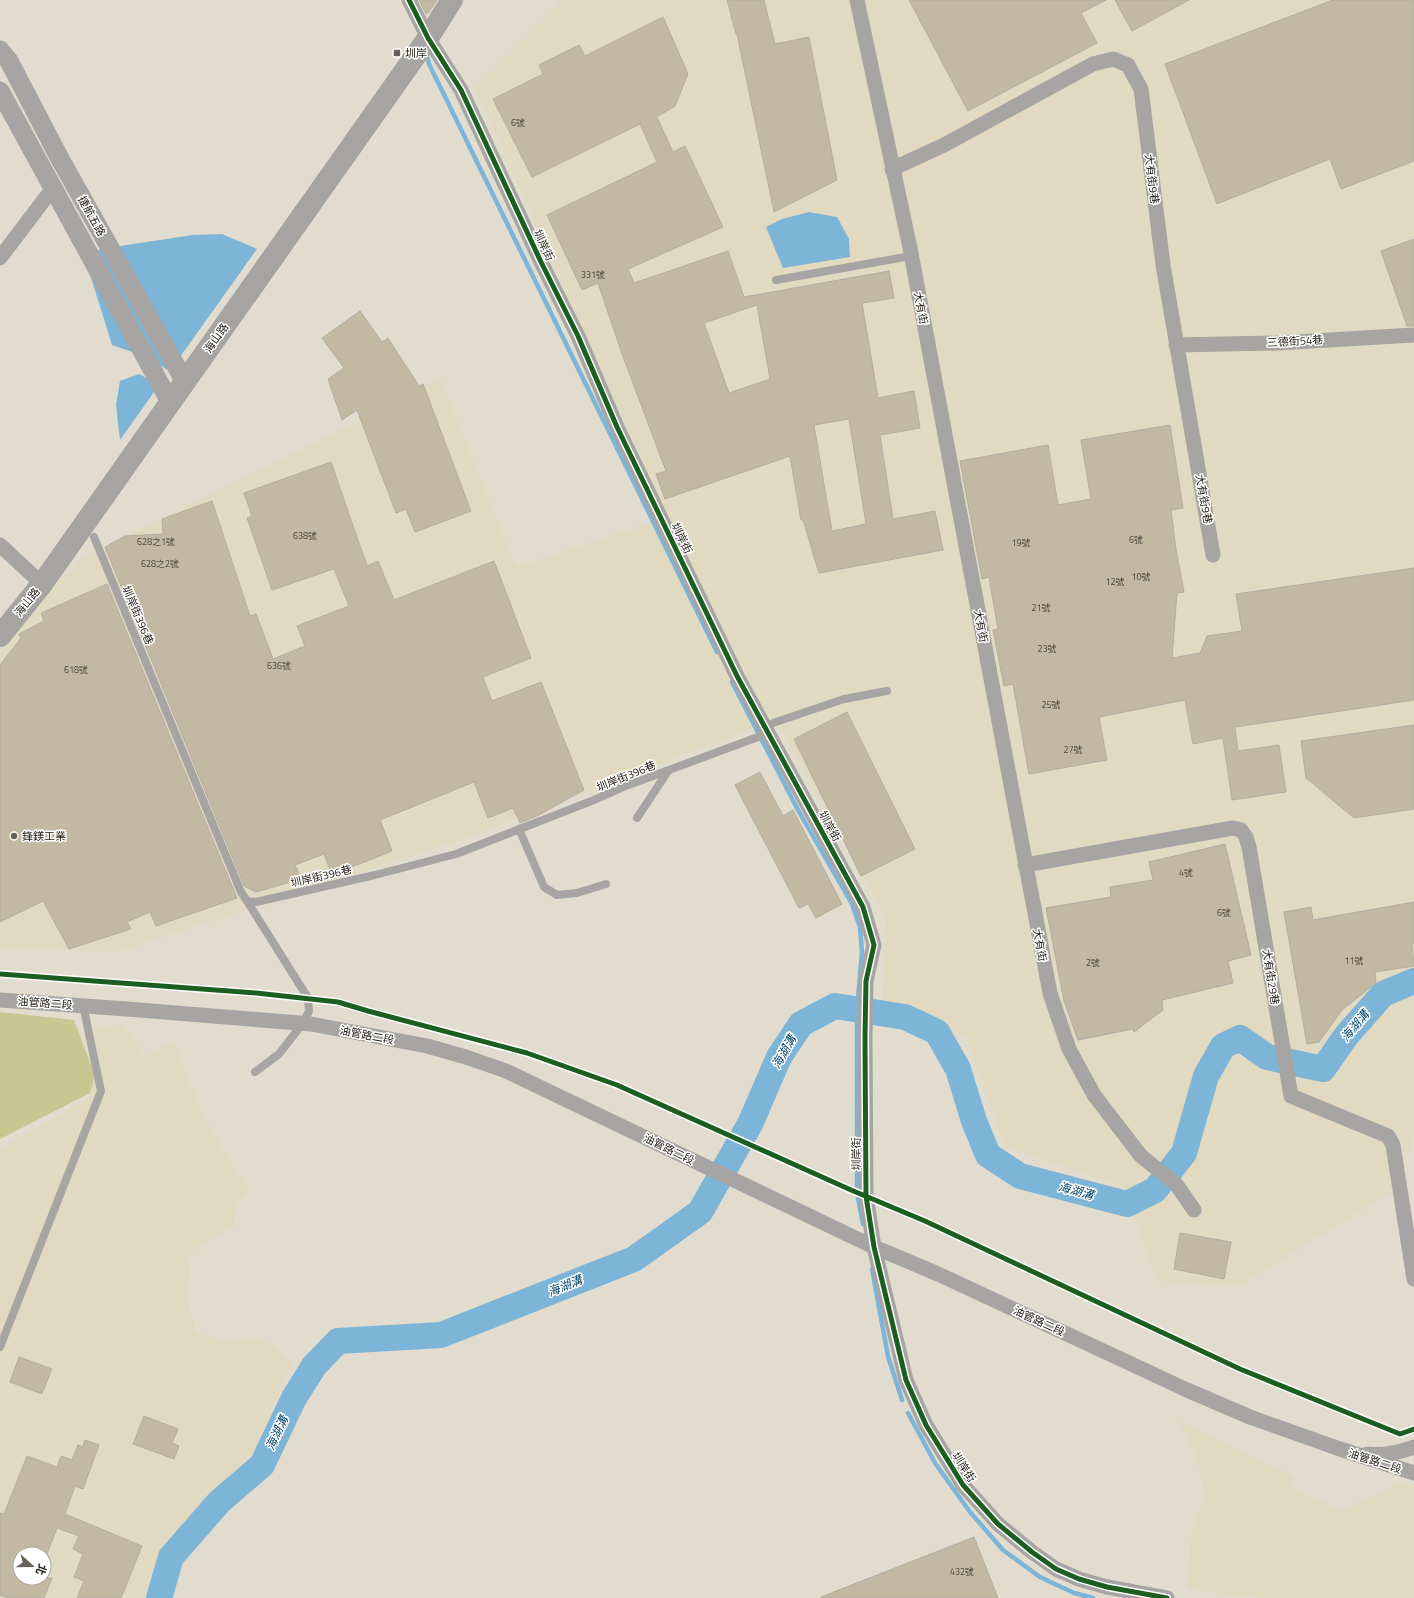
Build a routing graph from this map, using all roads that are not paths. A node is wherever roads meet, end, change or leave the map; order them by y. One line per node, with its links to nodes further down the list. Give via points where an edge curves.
1 (409, 0): 4 (street, 圳岸街)
2 (452, 0): 4 (main road, 海山路)
3 (857, 0): 7 (street, 大有街)
4 (428, 38): 14 (main road, 海山路); 22 (street, 圳岸街, via 461,90 578,336 617,427 737,676)
5 (0, 50): 14 (street, 捷航五路, via 9,61 59,157)
6 (0, 91): 8 (street, 捷航五路)
7 (892, 168): 9 (street, 大有街); 13 (street, 大有街9巷, via 944,145 1093,64 1113,59 1128,65 1141,89)
8 (53, 188): 10 (street); 15 (street, 捷航五路)
9 (911, 256): 11 (lane); 26 (street, 大有街)
10 (0, 258)
11 (776, 280)
12 (1414, 335): 13 (street, 三德街54巷, via 1278,343)
13 (1176, 344): 18 (street, 大有街9巷)
14 (185, 382): 15 (main road, 海山路)
15 (170, 402): 19 (main road, 海山路)
16 (94, 537): 28 (lane, 圳岸街396巷, via 241,892)
17 (0, 545): 19 (street)
18 (1213, 555)
19 (42, 584): 20 (main road, 海山路)
20 (0, 636)
21 (887, 692): 22 (lane, 圳岸街396巷, via 844,699)
22 (767, 731): 23 (lane, 圳岸街396巷); 34 (street, 圳岸街, via 863,907 874,945 866,981 865,1038 866,1196)
23 (668, 771): 24 (lane); 25 (lane, 圳岸街396巷)
24 (637, 818)
25 (519, 830): 27 (lane, via 544,887 557,895 577,893); 28 (lane, 圳岸街396巷, via 456,854 256,902)
26 (1025, 865): 33 (street, 大有街, via 1050,993 1069,1049 1094,1095 1141,1156 1176,1184); 35 (street, 大有街29巷, via 1232,828 1242,830 1249,847 1291,1096 1388,1136 1393,1145)
27 (606, 884)
28 (247, 901): 31 (lane, via 308,998 310,1011)
29 (0, 1000): 30 (street, 油管路二段)
30 (83, 1005): 31 (street, 油管路二段); 36 (lane, via 101,1091)
31 (303, 1023): 32 (lane, via 279,1054); 34 (street, 油管路二段, via 427,1046 506,1071)
32 (255, 1072)
33 (1194, 1210)
34 (874, 1247): 38 (street, 油管路二段, via 938,1274 1187,1390 1250,1417); 40 (street, 圳岸街, via 906,1380 926,1425 963,1485 998,1524 1056,1569 1107,1587)
35 (1414, 1279)
36 (0, 1347)
37 (1414, 1447): 38 (street, 油管路二段, via 1401,1452 1373,1455)
38 (1337, 1448): 39 (street, 油管路二段)
39 (1414, 1473)
40 (1167, 1598)

